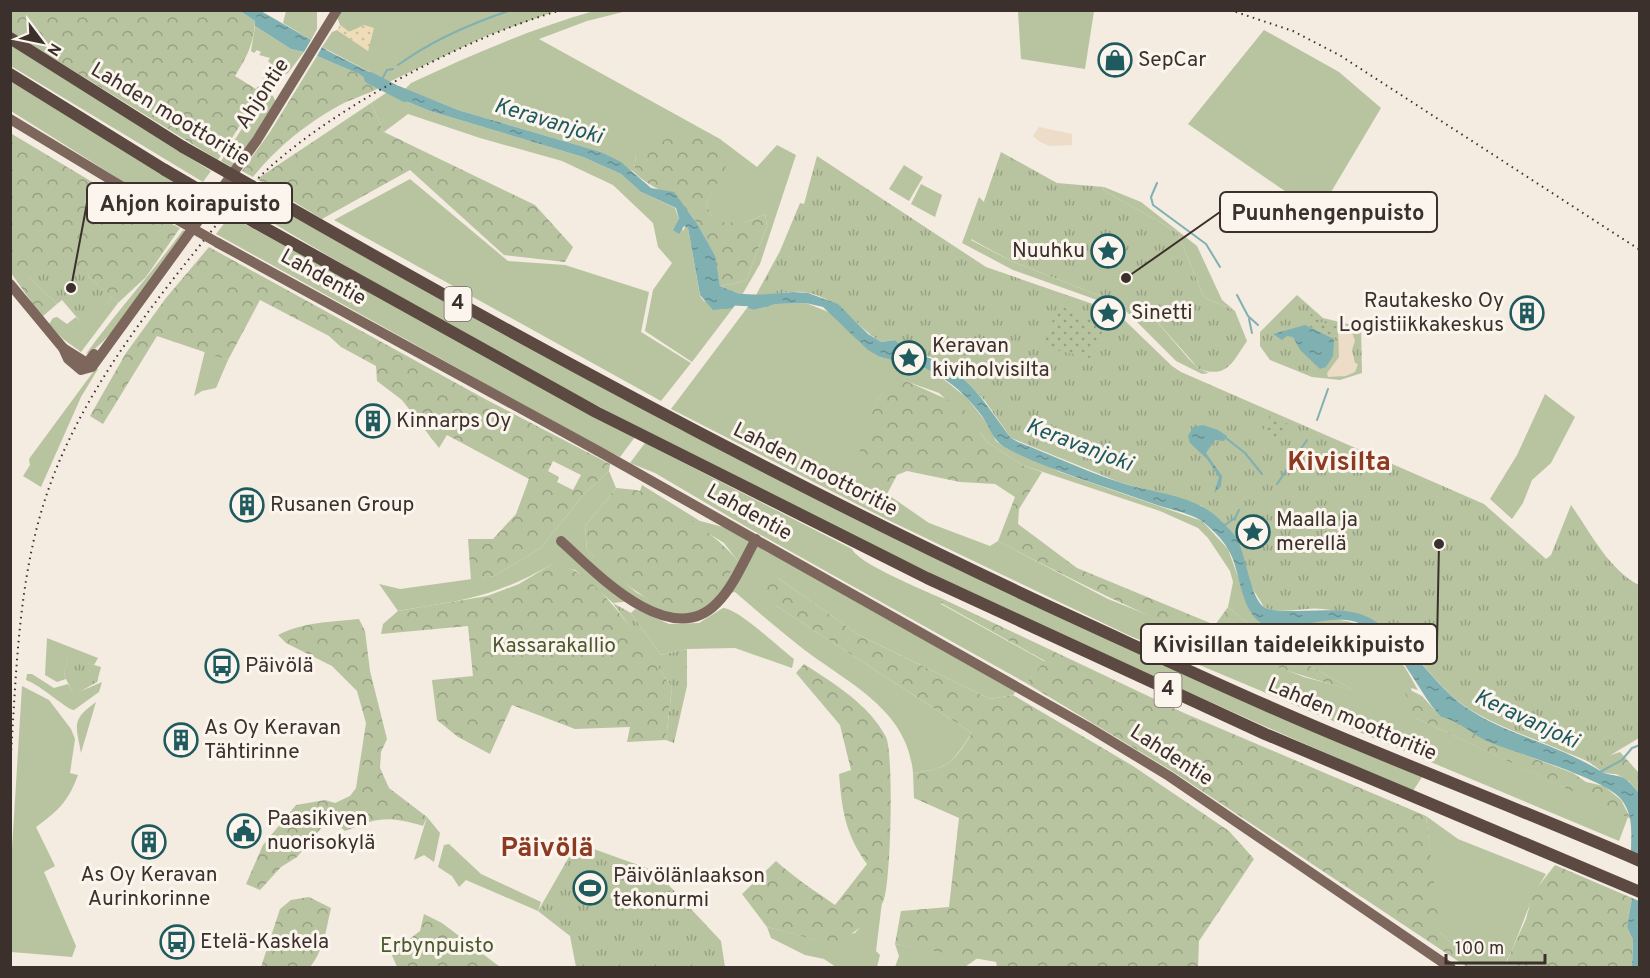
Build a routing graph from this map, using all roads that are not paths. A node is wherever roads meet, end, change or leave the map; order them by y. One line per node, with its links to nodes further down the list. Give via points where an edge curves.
1 (332, 10): 3 (main road, Ahjontie)
2 (337, 10): 3 (main road, Ahjontie)
3 (323, 33): 7 (main road, Ahjontie, via 192,232 84,366 63,348)
4 (10, 38): 10 (highway, Lahden moottoritie / 4, bridge, via 183,147 478,316 815,493 1285,714)
5 (10, 74): 11 (highway, 4, bridge, via 256,223 650,440 1069,645 1265,734)
6 (10, 119): 8 (main road, Lahdentie, bridge, via 218,243)
7 (10, 284)
8 (756, 540): 9 (main road, via 716,604 706,613 680,618 651,611 632,601); 12 (main road, Lahdentie, via 994,672 1169,776)
9 (561, 541)
10 (1635, 859)
11 (1634, 889)
12 (1451, 968)

